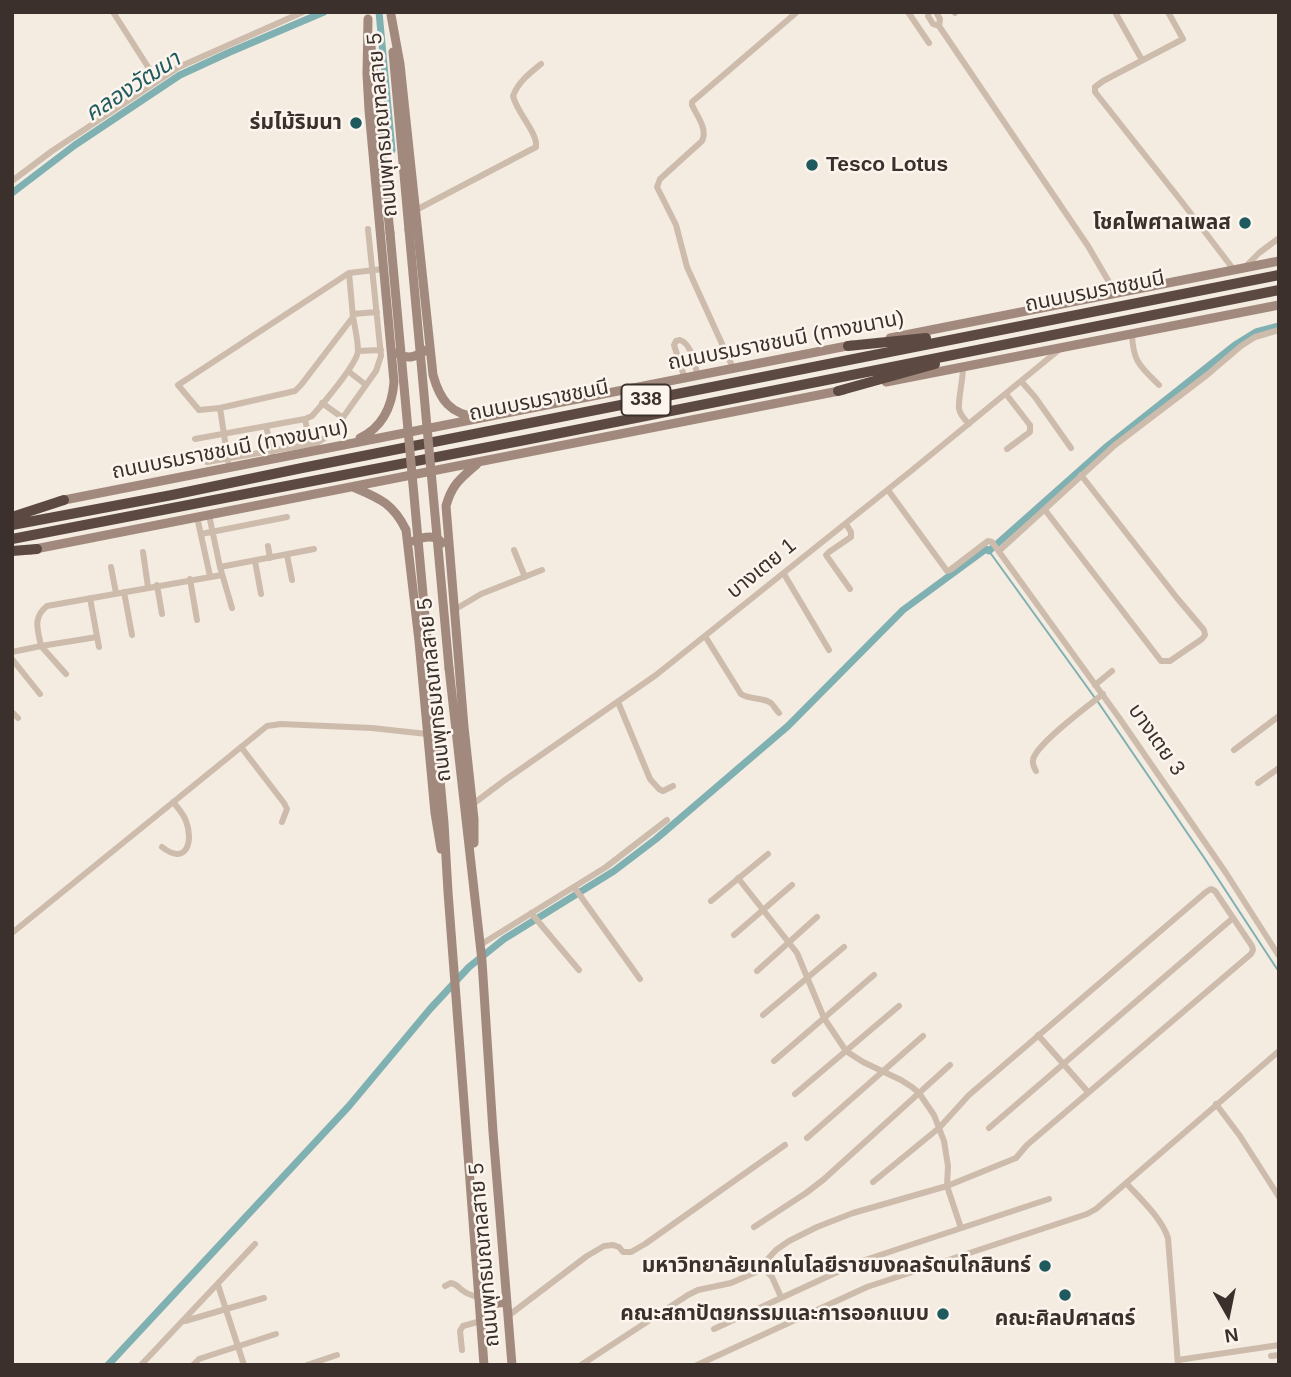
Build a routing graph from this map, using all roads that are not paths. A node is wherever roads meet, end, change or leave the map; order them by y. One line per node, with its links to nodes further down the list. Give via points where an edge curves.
1 (113, 12): 15 (street)
2 (303, 12): 15 (street)
3 (797, 12): 39 (street, via 692,102 705,135 657,187)
4 (908, 12): 12 (street)
5 (929, 12): 11 (street, via 933,24)
6 (936, 12): 11 (street)
7 (1115, 12): 13 (street)
8 (1168, 12): 13 (street, via 1183,39)
9 (391, 14): 17 (main road); 143 (main road, ถนนพุทธมณฑลสาย 5, bridge, via 449,668)
10 (368, 15): 22 (main road, via 366,57); 146 (main road, ถนนพุทธมณฑลสาย 5, bridge)
11 (939, 26): 26 (street)
12 (929, 43)
13 (1142, 60): 21 (street, via 1097,84 1095,92)
14 (541, 64): 17 (street, via 524,78 513,96 536,138 536,147)
15 (157, 81): 16 (street)
16 (12, 181)
17 (416, 210): 34 (main road)
18 (368, 229): 22 (street)
19 (1279, 238): 21 (street)
20 (1279, 261): 21 (main road, ถนนบรมราชชนนี (ทางขนาน) / 338)
21 (1239, 269): 26 (main road, ถนนบรมราชชนนี (ทางขนาน) / 338)
22 (378, 270): 23 (street); 28 (street); 36 (main road)
23 (349, 273): 29 (street); 50 (street, via 178,385 200,410)
24 (1279, 275): 32 (highway, ถนนบรมราชชนนี / 338)
25 (1279, 290): 37 (highway, ถนนบรมราชชนนี / 338)
26 (1116, 294): 33 (main road, ถนนบรมราชชนนี (ทางขนาน) / 338)
27 (1279, 305): 31 (main road, 338)
28 (377, 312): 29 (street); 36 (street)
29 (353, 315): 38 (street); 50 (street, via 295,391)
30 (1279, 330): 66 (street, via 1241,346)
31 (1132, 334): 35 (main road, 338); 46 (street, via 1133,355)
32 (964, 337): 33 (highway); 77 (highway, ถนนบรมราชชนนี / 338)
33 (848, 346): 39 (main road, ถนนบรมราชชนนี (ทางขนาน) / 338)
34 (430, 347): 36 (main road, via 410,358); 52 (main road, via 442,399 457,412)
35 (1063, 347): 40 (main road, 338); 44 (street, บางเตย 1)
36 (385, 348): 38 (street); 45 (street); 59 (main road, via 394,382 388,409 377,428)
37 (977, 350): 47 (highway); 80 (highway, ถนนบรมราชชนนี / 338)
38 (358, 351): 41 (street)
39 (733, 368): 42 (main road, ถนนบรมราชชนนี (ทางขนาน) / 338)
40 (963, 368): 47 (main road, 338); 54 (street, via 960,412)
41 (348, 371): 45 (street); 49 (street)
42 (698, 376): 43 (main road, ถนนบรมราชชนนี (ทางขนาน) / 338); 43 (street, via 689,347 680,340 674,345)
43 (685, 379): 52 (main road, ถนนบรมราชชนนี (ทางขนาน) / 338)
44 (1021, 381): 48 (street, บางเตย 1); 60 (street)
45 (366, 385): 51 (street)
46 (1159, 385)
47 (838, 391): 65 (main road, 338)
48 (1006, 394): 54 (street, บางเตย 1); 61 (street, via 1031,428)
49 (322, 403): 51 (street); 53 (street)
50 (220, 408): 56 (street)
51 (343, 418): 58 (street, via 328,436)
52 (488, 418): 59 (main road, ถนนบรมราชชนนี (ทางขนาน) / 338)
53 (305, 419): 55 (street); 58 (street)
54 (969, 424): 68 (street, บางเตย 1)
55 (266, 426): 56 (street); 62 (street)
56 (224, 435): 57 (street); 64 (street)
57 (195, 439)
58 (310, 444): 62 (street)
59 (346, 444): 64 (main road, ถนนบรมราชชนนี (ทางขนาน) / 338)
60 (1071, 448)
61 (1007, 449)
62 (271, 452): 64 (street)
63 (207, 462): 64 (street)
64 (228, 463): 69 (main road, ถนนบรมราชชนนี (ทางขนาน) / 338)
65 (478, 463): 67 (main road, 338); 90 (main road, via 450,492 446,506)
66 (1081, 475): 70 (street); 70 (street, via 1204,631 1202,639 1170,661 1161,661)
67 (352, 486): 72 (main road, 338); 88 (main road, via 390,506 406,530)
68 (888, 490): 76 (street, บางเตย 1); 85 (street, บางเตย 3, via 947,571 988,541)
69 (64, 500): 71 (main road, ถนนบรมราชชนนี (ทางขนาน) / 338); 73 (highway)
70 (1045, 510): 85 (street)
71 (12, 511)
72 (209, 515): 74 (main road, 338); 78 (street)
73 (12, 517)
74 (197, 517): 79 (street); 82 (main road, 338)
75 (287, 517): 78 (street)
76 (846, 524): 96 (street, บางเตย 1); 103 (street, via 851,537 827,555)
77 (12, 525)
78 (213, 532): 79 (street); 95 (street)
79 (201, 534): 97 (street)
80 (12, 539)
81 (268, 546): 91 (street)
82 (37, 549): 86 (highway)
83 (314, 549): 89 (street)
84 (513, 550): 98 (street)
85 (998, 550): 121 (street, บางเตย 3)
86 (12, 552)
87 (143, 552): 102 (street)
88 (409, 552): 90 (main road, via 413,542 433,537 440,539); 129 (main road)
89 (287, 555): 91 (street); 100 (street)
90 (449, 555): 108 (main road)
91 (270, 558): 92 (street)
92 (255, 561): 95 (street); 105 (street)
93 (111, 566): 104 (street)
94 (542, 570): 98 (street)
95 (221, 571): 97 (street); 107 (street)
96 (784, 574): 112 (street, บางเตย 1); 116 (street)
97 (210, 576): 99 (street)
98 (525, 576): 108 (street)
99 (190, 579): 101 (street); 110 (street)
100 (292, 580)
101 (157, 585): 102 (street); 109 (street)
102 (148, 587): 104 (street)
103 (850, 589)
104 (120, 593): 106 (street); 111 (street)
105 (261, 594)
106 (90, 598): 113 (street); 114 (street, via 41,611 37,622)
107 (232, 608)
108 (454, 610): 137 (main road)
109 (162, 614)
110 (197, 620)
111 (132, 635)
112 (705, 636): 124 (street, บางเตย 1); 126 (street, via 741,694 771,703)
113 (97, 637): 114 (street); 115 (street)
114 (41, 646): 117 (street); 120 (street)
115 (99, 647)
116 (829, 650)
117 (12, 652)
118 (12, 659): 122 (street)
119 (1112, 671): 121 (street)
120 (65, 674)
121 (1095, 685): 123 (street, บางเตย 3)
122 (40, 694)
123 (1101, 695): 133 (street, via 1037,752 1032,763); 157 (street, บางเตย 3)
124 (618, 702): 135 (street, via 650,779 663,791); 137 (street, บางเตย 1)
125 (12, 712): 128 (street)
126 (779, 713)
127 (1279, 716): 131 (street)
128 (18, 718)
129 (427, 734): 130 (street, via 281,724 267,726); 146 (main road)
130 (241, 747): 136 (street); 139 (street, via 284,803 287,810)
131 (1234, 750)
132 (1279, 768): 134 (street)
133 (1036, 771)
134 (1258, 783)
135 (673, 786)
136 (173, 802): 140 (street, via 186,820 189,844 174,855); 152 (street)
137 (473, 804): 143 (main road)
138 (667, 820): 145 (street)
139 (282, 822)
140 (162, 846)
141 (768, 853): 142 (street)
142 (738, 878): 147 (street); 148 (street)
143 (474, 884): 156 (main road, ถนนพุทธมณฑลสาย 5)
144 (792, 885): 148 (street)
145 (578, 891): 149 (street); 162 (street)
146 (448, 892): 195 (main road, ถนนพุทธมณฑลสาย 5)
147 (711, 901)
148 (763, 911): 153 (street); 154 (street)
149 (535, 917): 156 (street, via 496,937); 158 (street)
150 (817, 917): 154 (street)
151 (1234, 918): 166 (street, via 1211,889); 171 (street); 174 (street, via 1252,946 1251,954)
152 (12, 933)
153 (734, 935)
154 (788, 942): 159 (street); 161 (street)
155 (844, 947): 161 (street)
156 (481, 952): 196 (main road, ถนนพุทธมณฑลสาย 5)
157 (1279, 956)
158 (579, 970)
159 (757, 971)
160 (874, 975): 165 (street)
161 (808, 977): 164 (street); 165 (street)
162 (640, 979)
163 (899, 1006): 168 (street)
164 (763, 1015)
165 (824, 1018): 168 (street); 170 (street)
166 (1038, 1035): 171 (street); 178 (street, via 969,1095)
167 (923, 1036): 173 (street)
168 (846, 1051): 173 (street); 176 (street)
169 (1279, 1051): 177 (street)
170 (774, 1061)
171 (1062, 1064): 174 (street); 179 (street)
172 (950, 1065): 175 (street)
173 (882, 1071): 175 (street); 180 (street)
174 (1088, 1092): 184 (street, via 1016,1157)
175 (919, 1093): 178 (street); 187 (street, via 823,1180)
176 (795, 1094)
177 (1216, 1104): 183 (street); 185 (street)
178 (939, 1128): 182 (street); 184 (street, via 947,1154)
179 (989, 1128)
180 (807, 1138)
181 (785, 1145): 198 (street, via 645,1244 631,1252 604,1246)
182 (873, 1182)
183 (1126, 1183): 207 (street, via 1168,1238); 215 (street, via 1087,1213 867,1287)
184 (947, 1186): 188 (street); 190 (street, via 817,1227 782,1246)
185 (1279, 1197)
186 (1048, 1199): 188 (street)
187 (754, 1227)
188 (961, 1228): 193 (street, via 859,1262)
189 (255, 1244): 191 (street)
190 (761, 1266): 193 (street); 214 (street, via 731,1283 688,1295)
191 (218, 1284): 197 (street); 199 (street)
192 (445, 1286): 195 (street, via 457,1284)
193 (781, 1297): 201 (street)
194 (264, 1298): 197 (street)
195 (480, 1301): 196 (main road); 200 (main road, ถนนพุทธมณฑลสาย 5)
196 (507, 1303): 198 (main road, ถนนพุทธมณฑลสาย 5)
197 (227, 1309): 199 (street); 204 (street)
198 (508, 1316): 213 (main road, ถนนพุทธมณฑลสาย 5)
199 (184, 1321): 208 (street)
200 (481, 1321): 205 (street, via 463,1326); 212 (main road, ถนนพุทธมณฑลสาย 5)
201 (714, 1329)
202 (276, 1334): 204 (street)
203 (1279, 1345): 207 (street)
204 (238, 1346): 209 (street); 210 (street)
205 (462, 1350)
206 (337, 1355): 211 (street)
207 (1178, 1362)
208 (141, 1365)
209 (193, 1365)
210 (244, 1365)
211 (307, 1365)
212 (484, 1365)
213 (512, 1365)
214 (581, 1365)
215 (697, 1365)

